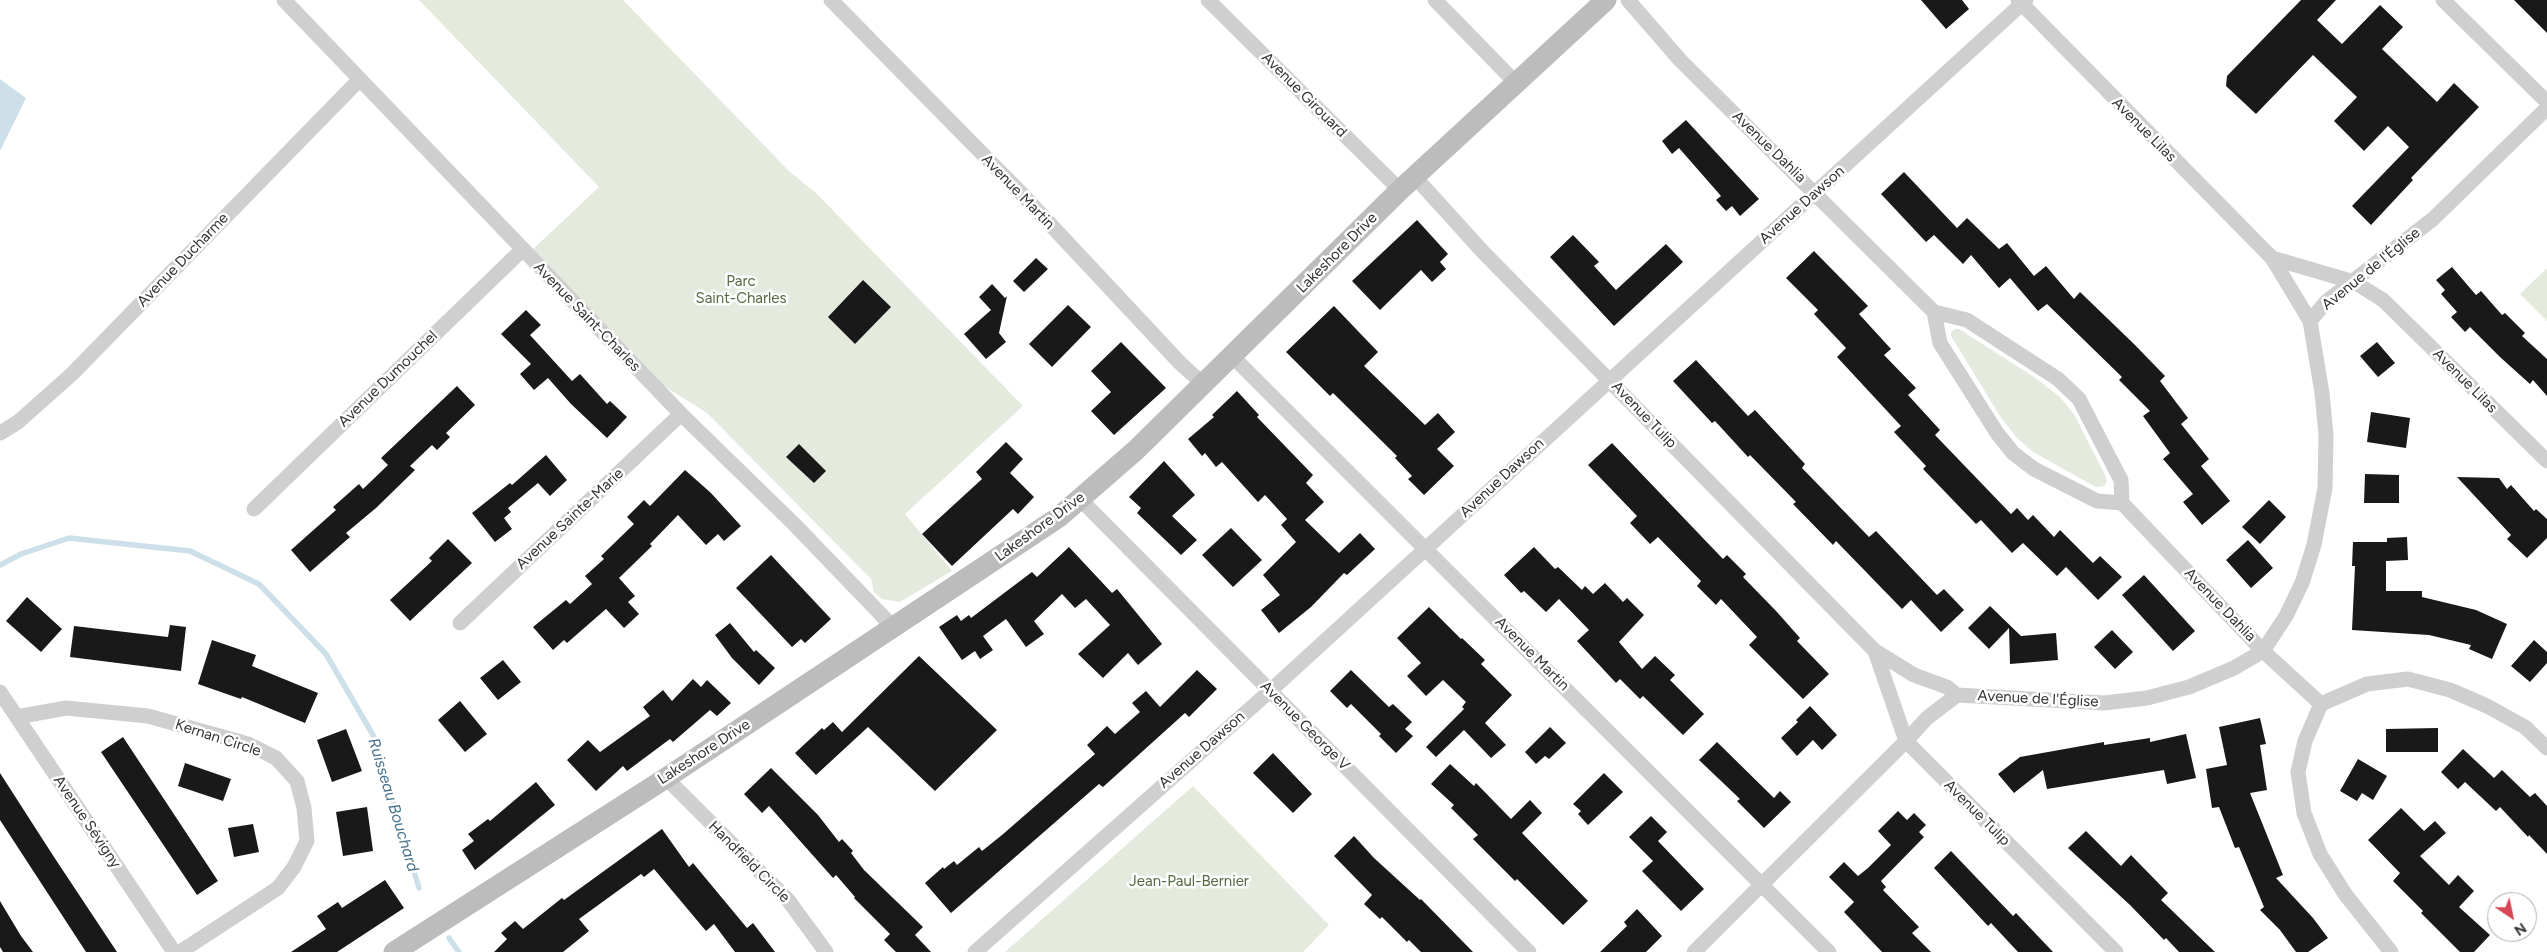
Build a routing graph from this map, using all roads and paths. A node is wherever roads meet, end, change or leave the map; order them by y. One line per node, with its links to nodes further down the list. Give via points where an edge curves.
1 (284, 0): 9 (street, Avenue Saint-Charles)
2 (831, 0): 22 (street, Avenue Martin)
3 (1208, 0): 13 (street, Avenue Girouard)
4 (1435, 0): 10 (street)
5 (1606, 0): 10 (street, Lakeshore Drive)
6 (1628, 0): 14 (street, Avenue Dahlia, via 1680,60)
7 (2443, 0): 11 (street)
8 (2022, 1): 14 (street, Avenue Dawson); 16 (street, Avenue Lilas)
9 (360, 78): 15 (street, Avenue Saint-Charles); 24 (street, Avenue Ducharme, via 72,374 18,422)
10 (1515, 82): 13 (street, Lakeshore Drive)
11 (2547, 102)
12 (2547, 108): 17 (street, Avenue de l'Église, via 2433,219)
13 (1407, 183): 20 (street, Lakeshore Drive); 21 (street, Avenue Tulip, via 1483,252)
14 (1816, 193): 18 (street, Avenue Dahlia); 21 (street, Avenue Dawson)
15 (523, 249): 23 (street, Avenue Saint-Charles); 28 (street, Avenue Dumouchel)
16 (2272, 258): 17 (street, Avenue Lilas); 19 (street, Avenue Lilas)
17 (2354, 282): 19 (street, Avenue de l'Église, via 2326,302); 25 (street, Avenue Lilas, via 2383,300)
18 (1934, 312): 27 (street, via 1967,320 2058,379 2079,399 2121,480); 27 (street, via 1940,343 1997,434 2013,453 2034,469 2098,501)
19 (2310, 321): 33 (street, Avenue de l'Église, via 2326,436 2325,488 2314,546 2302,582 2286,616)
20 (1233, 357): 22 (street, Lakeshore Drive); 29 (street, Avenue Martin)
21 (1609, 379): 29 (street, Avenue Dawson); 32 (street, Avenue Tulip)
22 (1204, 385): 26 (street, Lakeshore Drive)
23 (680, 414): 30 (street, Avenue Sainte-Marie); 31 (street, Avenue Saint-Charles)
24 (0, 433)
25 (2547, 461)
26 (1080, 499): 31 (street, Lakeshore Drive); 34 (street, Avenue George V)
27 (2122, 503): 33 (street, Avenue Dahlia)
28 (254, 508)
29 (1425, 548): 34 (street, Avenue Dawson); 42 (street, Avenue Martin)
30 (460, 623)
31 (894, 628): 41 (street, Lakeshore Drive)
32 (1875, 651): 36 (street, Avenue Tulip); 39 (street, Avenue Tulip)
33 (2263, 651): 36 (street, Avenue de l'Église, via 2234,668 2189,687 2147,698 2104,703); 37 (street, Avenue Dahlia)
34 (1270, 690): 47 (street, Avenue Dawson); 48 (street, Avenue George V)
35 (0, 692): 38 (street, Avenue Sévigny)
36 (1956, 695): 39 (street, Avenue de l'Église, via 1927,718)
37 (2321, 704): 40 (street, via 2367,684 2408,679 2450,690 2487,706 2525,727); 52 (street, via 2305,741 2298,772 2304,813 2320,854 2345,894)
38 (17, 717): 43 (street, Avenue Sévigny); 44 (street, Kernan Circle, via 66,708 148,716 248,744 276,758 297,781 304,808 306,841 294,867 278,888)
39 (1906, 741): 42 (street, Avenue de l'Église); 51 (street, Avenue Tulip)
40 (2547, 748)
41 (666, 778): 45 (street, Lakeshore Drive); 46 (street, Handfield Circle, via 788,900)
42 (1763, 885): 49 (street, Avenue de l'Église); 50 (street, Avenue Martin)
43 (174, 952)
44 (180, 952)
45 (394, 952)
46 (826, 952)
47 (975, 952)
48 (1529, 952)
49 (1694, 952)
50 (1830, 952)
51 (2116, 952)
52 (2391, 952)

